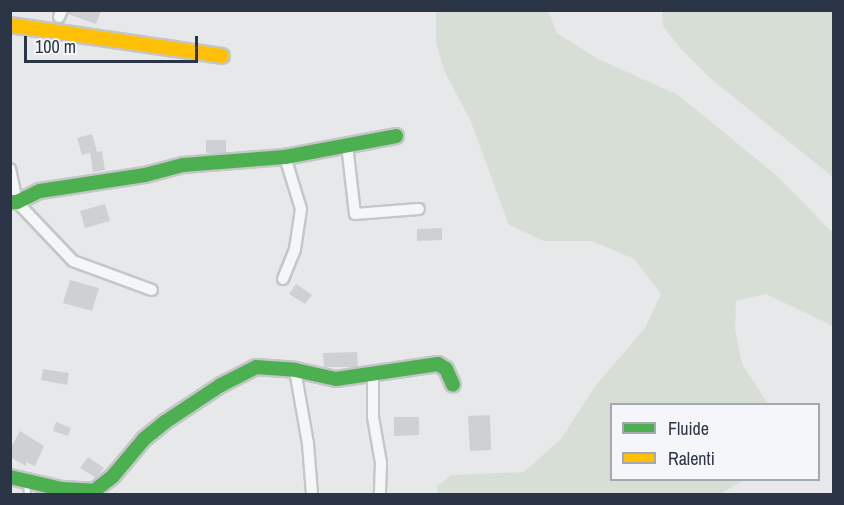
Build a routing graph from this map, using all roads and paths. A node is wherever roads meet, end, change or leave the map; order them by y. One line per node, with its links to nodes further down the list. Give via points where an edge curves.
1 (10, 26): 2 (street)
2 (222, 56)
3 (396, 136): 4 (street)
4 (347, 145): 5 (street); 8 (street, via 355,214)
5 (285, 157): 7 (street, via 183,165 134,177 40,191); 9 (street, via 301,209 295,249)
6 (10, 169): 7 (street)
7 (14, 202): 10 (street, via 73,261)
8 (419, 209)
9 (283, 279)
10 (152, 290)
11 (295, 370): 12 (street, via 336,380); 15 (street, via 256,368 189,404 144,438 113,476 94,491 61,489); 17 (street)
12 (373, 374): 13 (street, via 438,364 446,369); 18 (street)
13 (453, 385)
14 (10, 477): 15 (street)
15 (26, 480): 16 (lane)
16 (27, 495)
17 (312, 495)
18 (380, 495)

